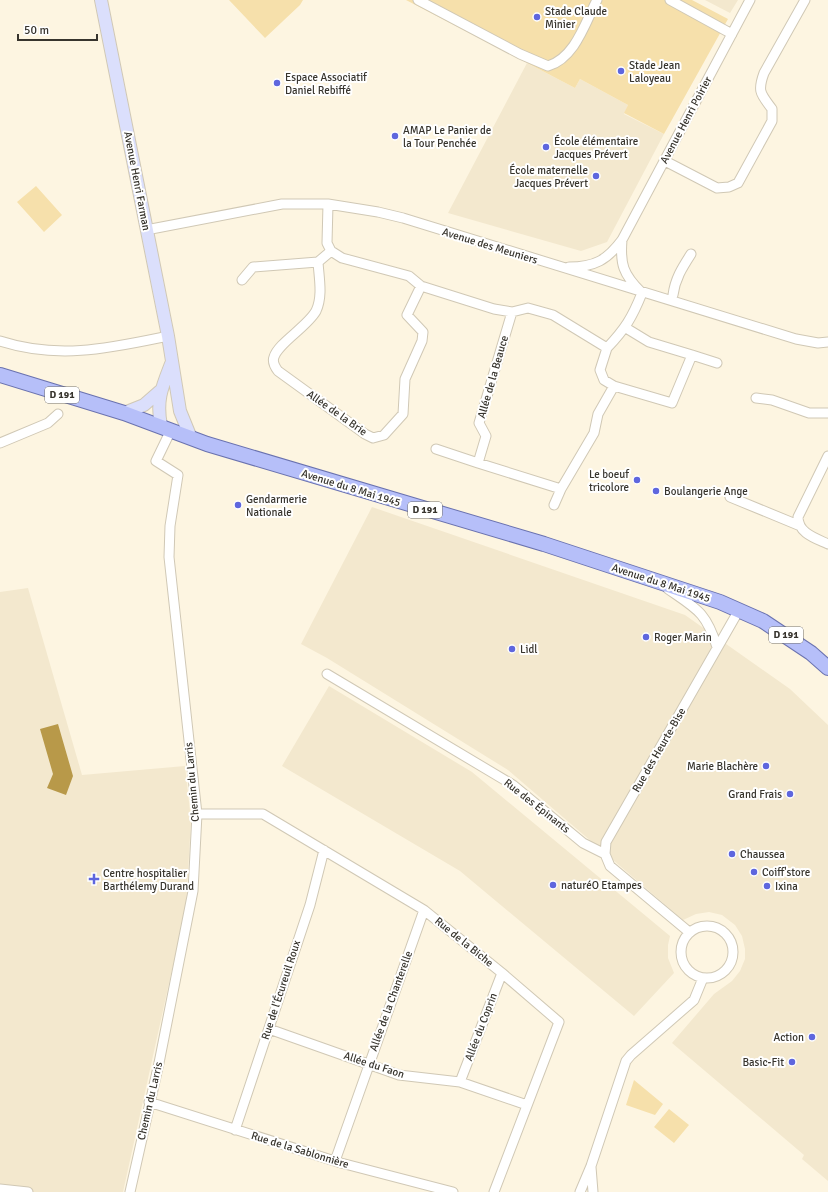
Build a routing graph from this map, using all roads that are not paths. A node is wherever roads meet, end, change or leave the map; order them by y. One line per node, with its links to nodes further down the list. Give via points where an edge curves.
1 (100, 0): 10 (street, Avenue Henri Farman)
2 (418, 0): 3 (street, via 548,66 558,63 568,55)
3 (597, 0)
4 (670, 0): 7 (street)
5 (750, 0): 7 (street, Avenue Henri Poirier)
6 (805, 0): 8 (street, via 764,73 760,94 772,109 772,121 738,183 729,188 717,188)
7 (732, 34): 8 (street, Avenue Henri Poirier)
8 (665, 161): 11 (street, Avenue Henri Poirier)
9 (328, 204): 10 (street, Avenue des Meuniers, via 282,204); 12 (street, via 327,243); 15 (street, Avenue des Meuniers, via 403,218)
10 (146, 230): 22 (street, Avenue Henri Farman)
11 (622, 240): 15 (street, Avenue Henri Poirier, via 610,255 593,264); 18 (street, Avenue Henri Poirier, via 623,269)
12 (332, 251): 14 (street); 17 (street, via 342,258 409,276)
13 (691, 254): 19 (street, via 675,282)
14 (318, 262): 16 (street, via 253,267); 17 (street, Allée de la Brie, via 320,298 315,312 277,351 273,363 278,372 373,438 384,435 403,414 405,379 424,332 407,316)
15 (561, 268): 18 (street, Avenue des Meuniers)
16 (242, 280)
17 (420, 286): 20 (street, via 494,309)
18 (642, 292): 21 (street); 24 (street, Avenue des Meuniers, via 796,339)
19 (673, 295)
20 (512, 312): 25 (street, via 528,308 553,315); 42 (street, Allée de la Beauce, via 479,423 486,436)
21 (626, 328): 25 (street); 26 (street, via 648,342)
22 (168, 336): 23 (street, via 106,349 79,351 24,348); 27 (street, Avenue Henri Farman)
23 (0, 341)
24 (828, 342)
25 (607, 348): 30 (street, via 600,370 604,380)
26 (692, 355): 28 (street); 30 (street, via 672,403)
27 (172, 363): 31 (street); 33 (street, Avenue Henri Farman)
28 (717, 363)
29 (0, 375): 35 (main road, Avenue du 8 Mai 1945 / D 191)
30 (614, 386): 43 (street, via 598,414 594,433)
31 (160, 391): 35 (street, via 144,405); 37 (street, via 158,407)
32 (756, 398): 34 (street, via 772,400 809,413)
33 (180, 411): 37 (street); 38 (street, Avenue Henri Farman)
34 (828, 412)
35 (124, 413): 37 (main road, Avenue du 8 Mai 1945 / D 191)
36 (58, 414): 39 (street, via 48,422)
37 (166, 428): 38 (main road, Avenue du 8 Mai 1945 / D 191); 53 (street, Chemin du Larris, via 156,461 178,475 170,526 169,557)
38 (191, 438): 48 (main road, Avenue du 8 Mai 1945 / D 191, via 315,478 544,544)
39 (0, 443)
40 (436, 449): 42 (street)
41 (828, 456): 46 (street, via 798,517)
42 (478, 463): 43 (street)
43 (561, 489): 45 (street)
44 (730, 498): 46 (street)
45 (554, 505)
46 (798, 525): 47 (street, via 802,531)
47 (828, 544)
48 (659, 582): 49 (main road, Avenue du 8 Mai 1945 / D 191); 50 (street, via 702,613 709,623)
49 (739, 610): 50 (street, Rue des Heurte-Bise); 51 (main road, Avenue du 8 Mai 1945 / D 191, via 784,634)
50 (717, 647): 55 (street, Rue des Heurte-Bise, via 606,842)
51 (828, 668)
52 (327, 674): 55 (street, Rue des Épinants, via 513,785 583,843)
53 (197, 814): 54 (street, Rue de la Biche, via 263,814); 63 (street, Chemin du Larris, via 192,900)
54 (324, 850): 56 (street, Rue de la Biche); 60 (street, Rue de l'Écureuil Roux, via 310,905)
55 (605, 854): 57 (street, via 610,866)
56 (424, 910): 58 (street, Rue de la Biche); 61 (street, Allée de la Chanterelle)
57 (689, 932): 59 (street, via 681,947 683,963 695,975); 59 (street, via 697,927 715,927 729,937 733,945 732,960 725,972 711,978)
58 (502, 973): 62 (street, Allée du Coprin); 64 (street, Rue de la Biche, via 559,1022)
59 (703, 978): 67 (street, via 694,1000 626,1061)
60 (269, 1029): 61 (street, Allée du Faon); 65 (street, Rue de l'Écureuil Roux)
61 (369, 1064): 62 (street, Allée du Faon, via 399,1075); 66 (street, Allée de la Chanterelle)
62 (460, 1082): 64 (street, Allée du Faon)
63 (149, 1102): 65 (street, Rue de la Sablonnière); 70 (street, Chemin du Larris)
64 (527, 1105): 72 (street, Rue de la Biche)
65 (235, 1130): 66 (street, Rue de la Sablonnière)
66 (335, 1161): 71 (street, Rue de la Sablonnière)
67 (591, 1166): 73 (street); 74 (street)
68 (0, 1189): 69 (street)
69 (28, 1192)
70 (130, 1192)
71 (453, 1192)
72 (494, 1192)
73 (580, 1192)
74 (593, 1192)

